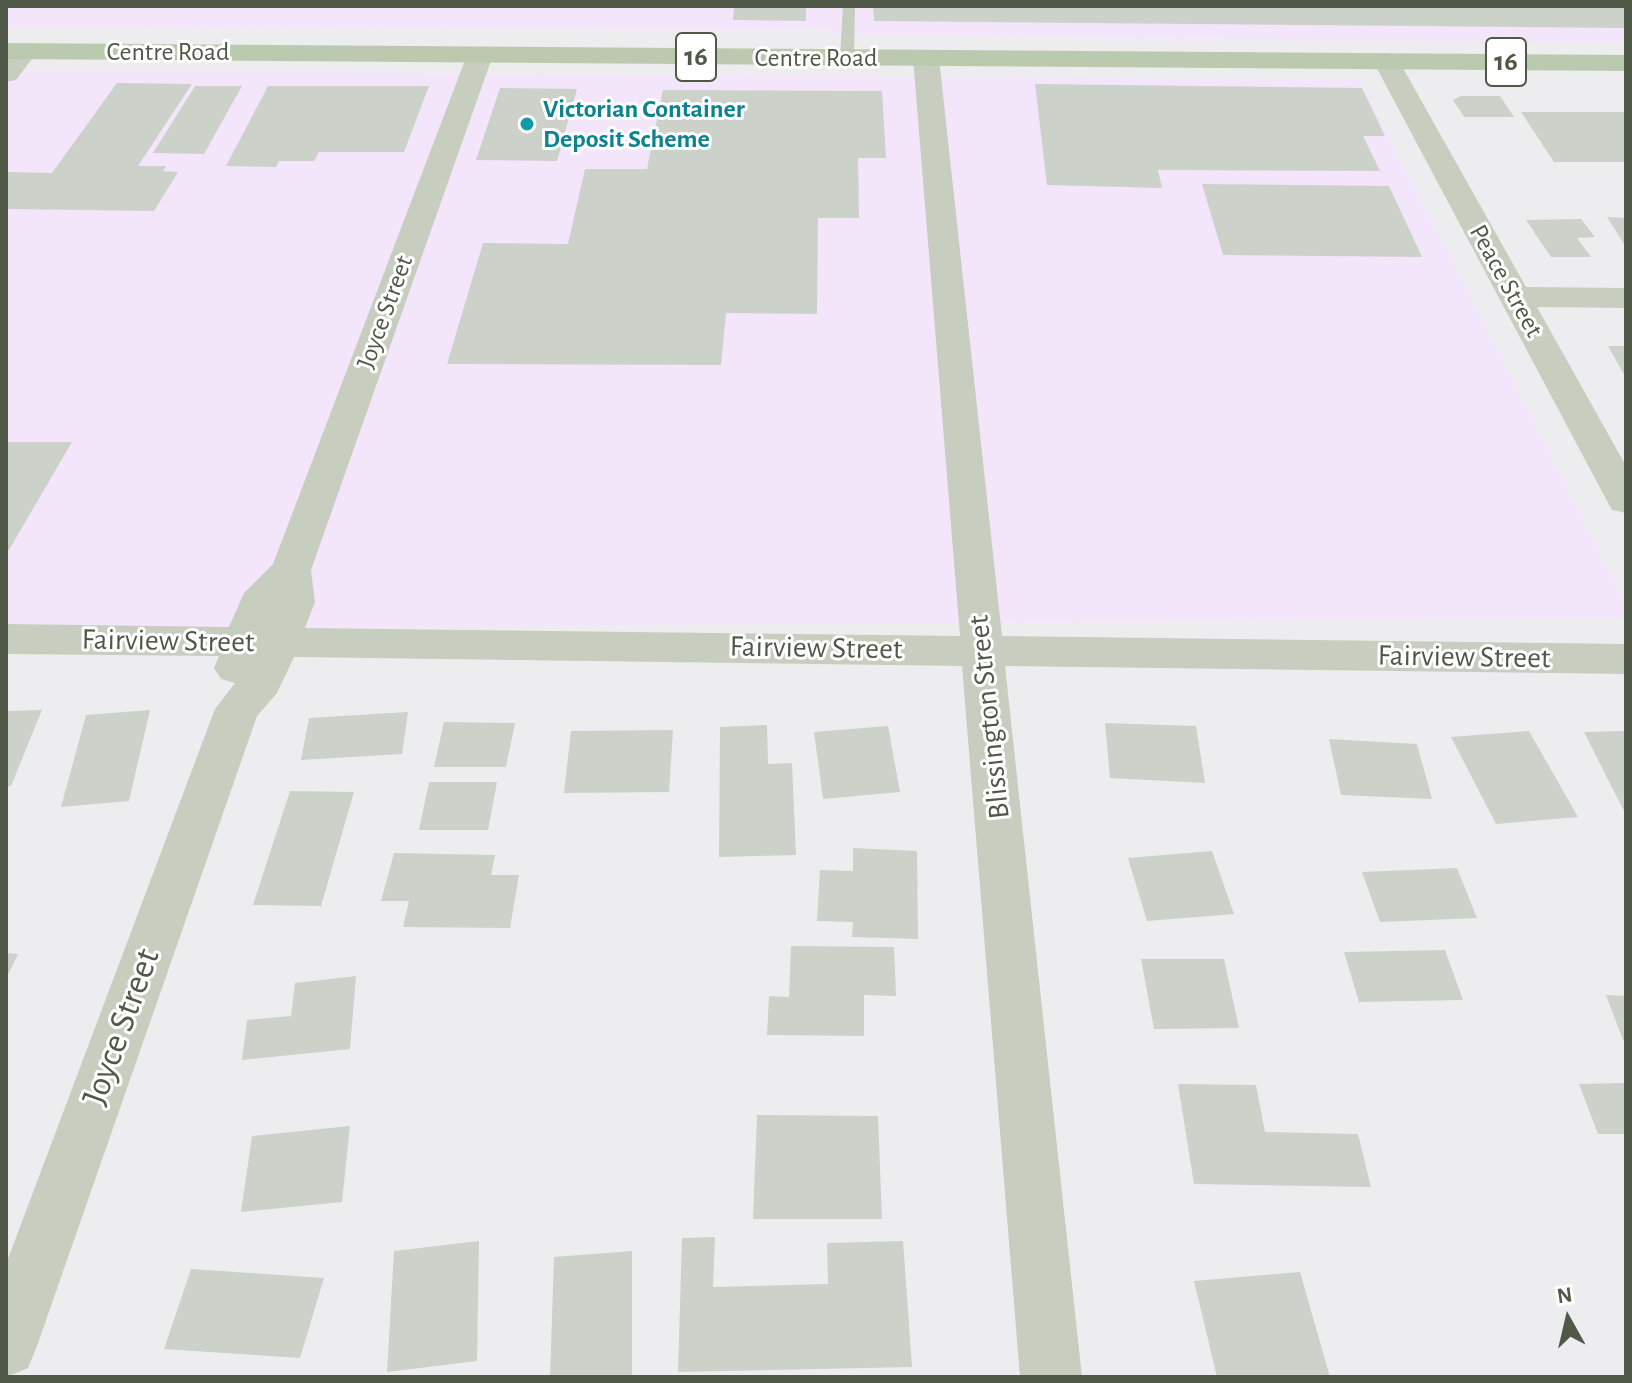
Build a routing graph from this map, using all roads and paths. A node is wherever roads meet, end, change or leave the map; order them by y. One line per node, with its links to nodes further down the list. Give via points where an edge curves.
1 (849, 6): 4 (lane)
2 (15, 51): 3 (main road, Centre Road / 16); 8 (street)
3 (480, 55): 4 (main road, Centre Road / 16); 13 (street, Joyce Street, via 291,570 294,602)
4 (847, 58): 5 (main road, Centre Road / 16)
5 (926, 58): 6 (main road, Centre Road / 16); 14 (street, Blissington Street)
6 (1386, 61): 7 (main road, Centre Road / 16); 9 (street, Peace Street)
7 (1626, 63)
8 (6, 74)
9 (1514, 297): 10 (street); 11 (street, Peace Street)
10 (1626, 298)
11 (1626, 501)
12 (6, 639): 13 (street, Fairview Street)
13 (262, 643): 14 (street, Fairview Street); 16 (street, Joyce Street, via 262,682 237,709)
14 (983, 650): 15 (street, Fairview Street); 17 (street, Blissington Street)
15 (1626, 659)
16 (6, 1346)
17 (1051, 1377)

